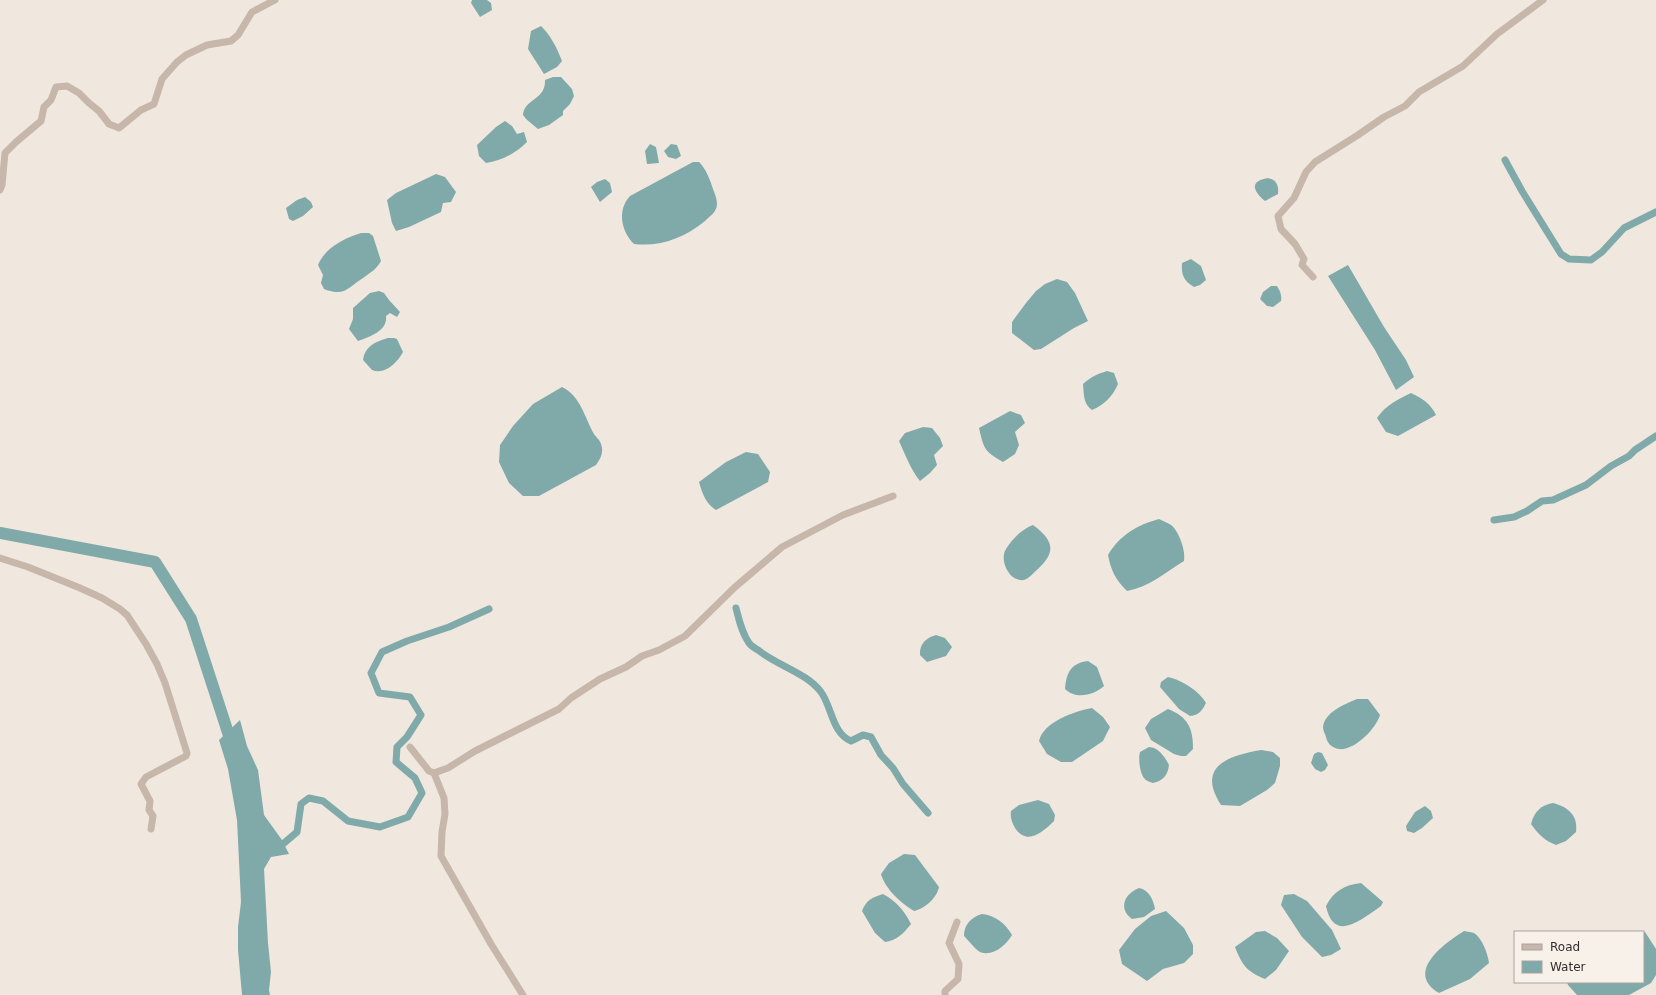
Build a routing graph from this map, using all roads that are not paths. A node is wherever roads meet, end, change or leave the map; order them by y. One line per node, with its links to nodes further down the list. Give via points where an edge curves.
1 (275, 0): 3 (street, via 252,12 238,35 230,41 207,45 177,62 162,79 154,104 141,110 119,128 109,124 79,93 67,86 56,87 51,100 44,107 41,122 5,153)
2 (1543, 0): 4 (street, via 1497,34 1463,66 1419,92 1405,106 1315,162 1306,172 1294,198 1278,216 1281,229 1294,244 1304,260 1302,265)
3 (0, 190)
4 (1313, 277)
5 (892, 496): 8 (street, via 843,515 782,547 734,588 685,636 600,679 559,709)
6 (0, 558): 9 (street, via 67,582 102,598 127,615 146,644 165,683 187,753 186,756 146,777 140,784 150,801 149,810 153,816)
7 (410, 747): 8 (street)
8 (434, 773): 11 (street, via 444,798 441,856)
9 (151, 829)
10 (957, 922): 12 (street, via 949,943 959,964 958,979 945,991)
11 (523, 995)
12 (945, 995)

